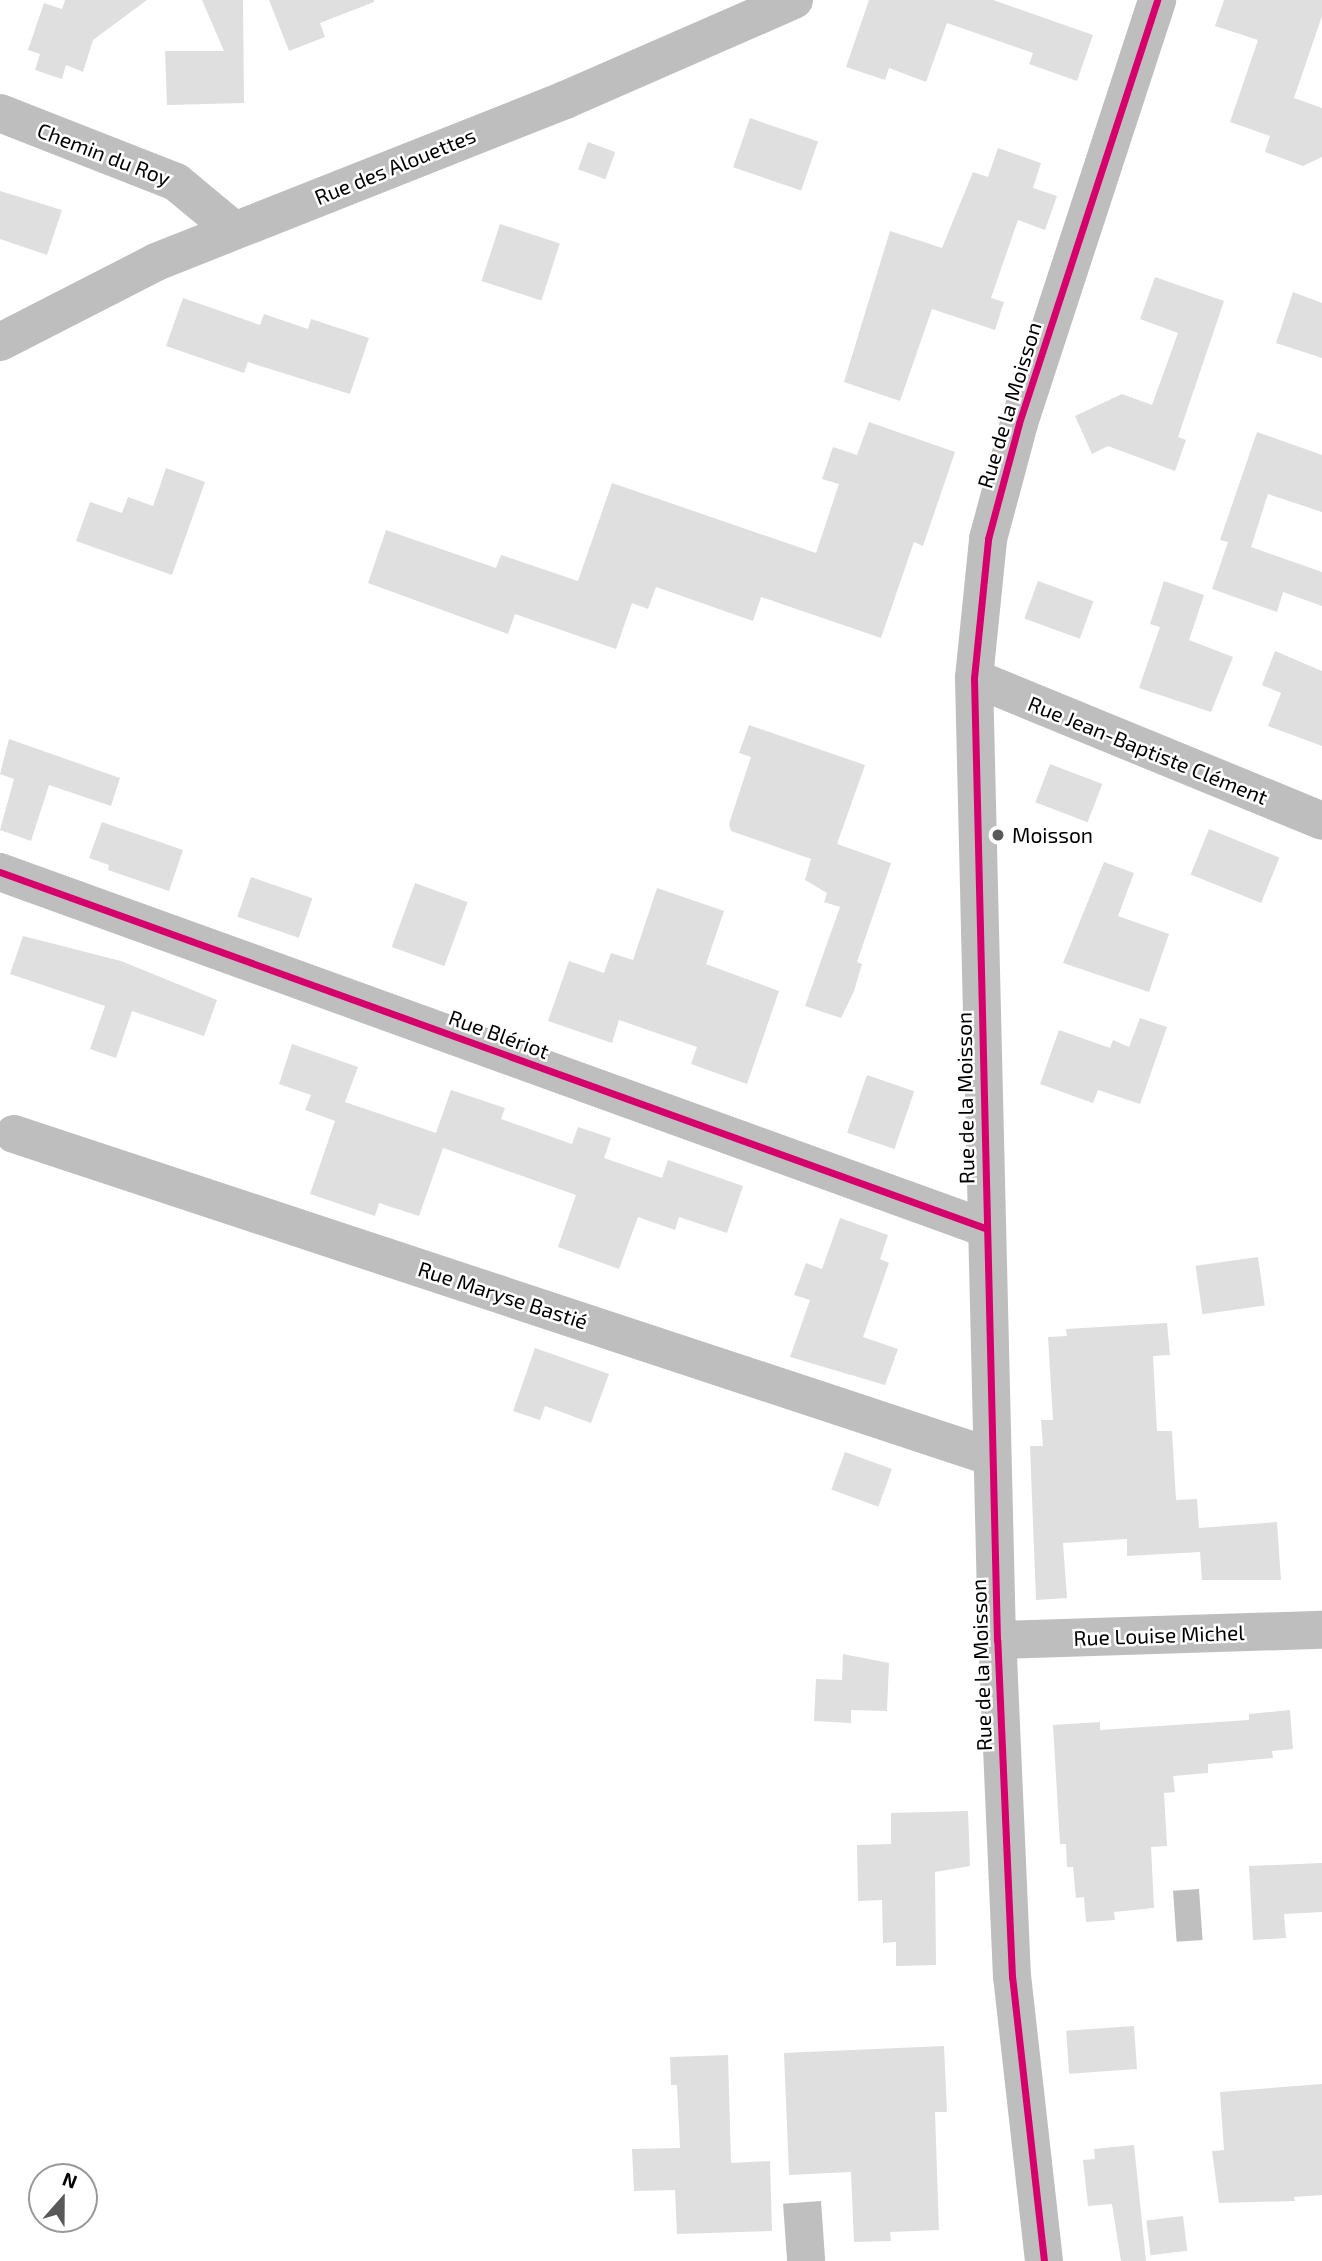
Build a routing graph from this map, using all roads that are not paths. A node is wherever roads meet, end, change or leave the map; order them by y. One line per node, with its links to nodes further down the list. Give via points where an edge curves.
1 (794, 0): 4 (street, Rue des Alouettes, via 565,100)
2 (1157, 0): 6 (street, Rue de la Moisson, via 1016,436 988,539)
3 (0, 113): 4 (street, Chemin du Roy, via 176,182)
4 (234, 230): 5 (street, Rue des Alouettes, via 156,262)
5 (0, 342)
6 (974, 678): 7 (street, Rue Jean-Baptiste Clément); 10 (street, Rue de la Moisson)
7 (1322, 821)
8 (0, 872): 10 (street, Rue Blériot)
9 (14, 1134): 11 (street, Rue Maryse Bastié)
10 (985, 1228): 11 (street, Rue de la Moisson)
11 (992, 1457): 13 (street, Rue de la Moisson)
12 (1322, 1630): 13 (street, Rue Louise Michel)
13 (997, 1640): 14 (street, Rue de la Moisson, via 1012,1977)
14 (1044, 2261)

